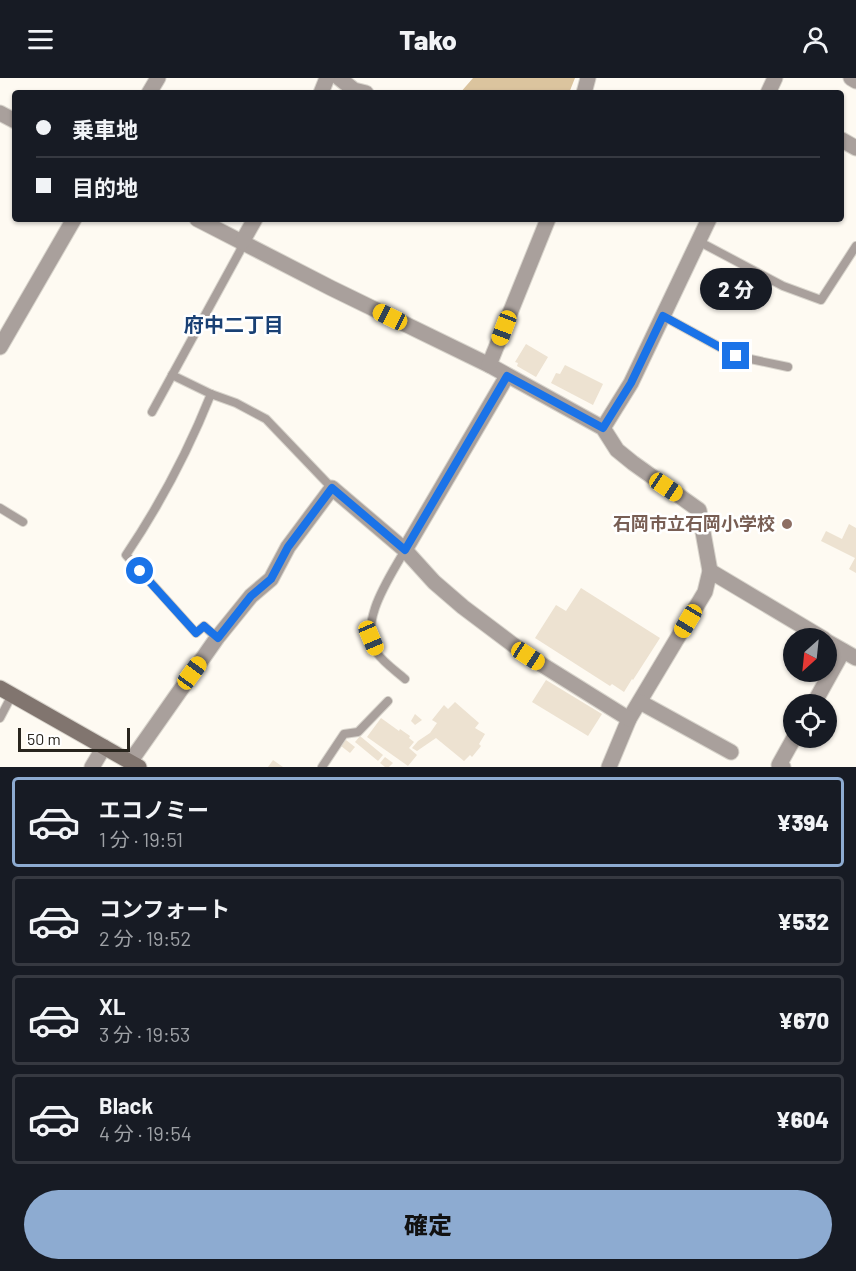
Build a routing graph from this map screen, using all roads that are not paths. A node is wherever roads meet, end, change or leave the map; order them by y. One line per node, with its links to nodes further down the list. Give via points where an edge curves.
1 (339, 78): 4 (street)
2 (851, 78): 3 (street)
3 (856, 81)
4 (354, 90)
5 (72, 222): 14 (street)
6 (203, 222): 11 (street)
7 (253, 222): 11 (street)
8 (547, 222): 15 (street)
9 (707, 222): 10 (street)
10 (698, 241): 12 (lane, via 783,286 821,300); 13 (street)
11 (242, 242): 15 (street); 17 (lane)
12 (856, 246)
13 (663, 316): 16 (lane, via 736,356); 21 (street, via 631,383)
14 (0, 347)
15 (489, 365): 18 (street)
16 (788, 367)
17 (172, 375): 19 (lane); 20 (lane)
18 (507, 376): 21 (street); 25 (street)
19 (211, 394): 22 (lane, via 266,419); 28 (lane, via 191,442 126,555 196,633 204,626)
20 (152, 412)
21 (603, 428): 26 (street, via 618,450 699,510)
22 (332, 488): 25 (street); 28 (street, via 288,547 271,579 251,596)
23 (0, 508): 24 (lane)
24 (23, 522)
25 (405, 550): 30 (lane, via 371,619 371,638 378,654); 36 (street, via 463,607 528,656)
26 (710, 571): 27 (street); 34 (street, via 705,592)
27 (805, 628)
28 (218, 638): 40 (street)
29 (850, 654): 32 (street)
30 (405, 679)
31 (6, 692): 35 (lane); 37 (street)
32 (821, 694)
33 (388, 701): 42 (lane, via 358,732 344,734)
34 (640, 702): 36 (street); 39 (street)
35 (0, 718)
36 (629, 719): 43 (street)
37 (104, 747): 40 (street); 41 (street)
38 (788, 748): 44 (street, via 779,765)
39 (731, 752)
40 (134, 764)
41 (92, 767)
42 (322, 767)
43 (609, 767)
44 (783, 767)

